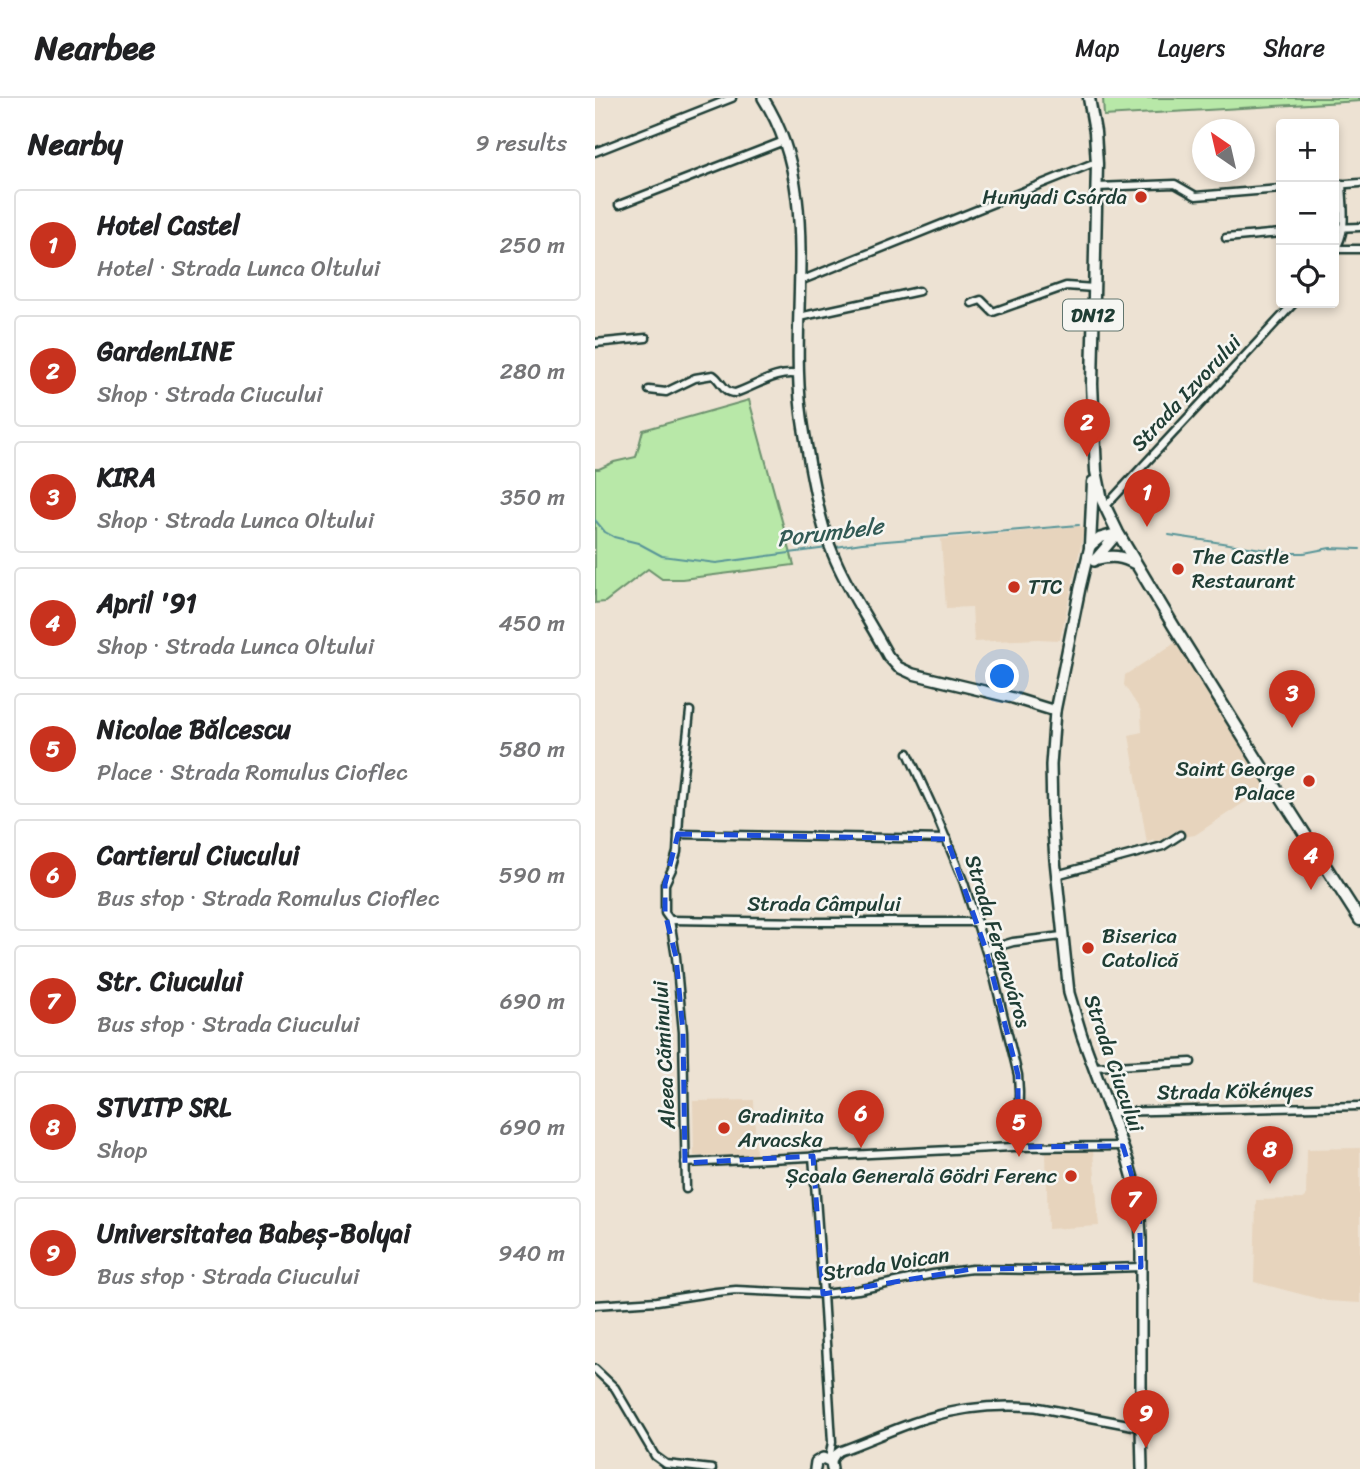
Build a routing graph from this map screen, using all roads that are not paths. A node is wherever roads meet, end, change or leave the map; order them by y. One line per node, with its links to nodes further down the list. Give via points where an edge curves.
1 (732, 98): 5 (street)
2 (763, 98): 4 (main road)
3 (1090, 100): 6 (main road, DN12)
4 (784, 141): 12 (street); 21 (main road, via 797,194)
5 (595, 152)
6 (1094, 161): 9 (main road, DN12); 21 (street)
7 (1360, 183): 8 (street)
8 (1339, 184)
9 (1097, 187): 10 (street, via 1175,184 1196,196); 22 (main road, DN12)
10 (1276, 189)
11 (1339, 193): 14 (street)
12 (619, 205)
13 (1339, 227): 14 (street)
14 (1343, 227): 15 (street); 18 (street)
15 (1360, 227)
16 (1276, 233): 17 (street)
17 (1226, 238)
18 (1337, 245)
19 (1360, 249): 20 (street)
20 (1339, 250)
21 (800, 281): 26 (main road)
22 (1094, 288): 24 (street, via 1066,286 993,312 981,300); 31 (main road, DN12)
23 (919, 291): 26 (street)
24 (972, 303)
25 (1289, 308): 32 (street, Strada Izvorului)
26 (799, 317): 29 (main road)
27 (646, 338): 28 (street)
28 (595, 343)
29 (799, 375): 30 (street, via 782,375 735,393 713,375 666,391); 39 (main road, via 803,425 829,544 888,656 913,674)
30 (649, 390)
31 (1096, 471): 32 (main road, DN12); 34 (main road)
32 (1104, 508): 33 (main road, DN12)
33 (1118, 533): 34 (main road); 35 (main road); 36 (main road, DN12)
34 (1090, 545): 37 (main road, Strada Ciucului)
35 (1097, 559): 36 (main road, via 1120,556); 37 (main road)
36 (1136, 565): 46 (main road, DN12)
37 (1080, 588): 39 (main road, Strada Ciucului)
38 (690, 710): 41 (street, Aleea Căminului)
39 (1055, 711): 44 (main road, Strada Ciucului, via 1051,765)
40 (908, 753): 43 (street, Strada Ferencváros)
41 (678, 834): 43 (street); 45 (street, Aleea Căminului, via 677,852 665,884 665,913)
42 (1179, 835): 44 (street, via 1163,846)
43 (947, 839): 47 (street, Strada Ferencváros)
44 (1056, 875): 48 (main road, Strada Ciucului)
45 (670, 920): 47 (street, Strada Câmpului); 57 (street, Aleea Căminului, via 683,1032)
46 (1360, 920)
47 (977, 922): 49 (street, Strada Ferencváros)
48 (1062, 936): 49 (street); 51 (main road, Strada Ciucului, via 1069,993)
49 (986, 950): 55 (street, Strada Ferencváros, via 1018,1075)
50 (1191, 1062): 51 (street)
51 (1094, 1067): 53 (main road, Strada Ciucului)
52 (1360, 1106): 53 (street, Strada Kökényes)
53 (1110, 1112): 54 (main road, Strada Ciucului)
54 (1123, 1146): 55 (street); 59 (main road, Strada Ciucului, via 1139,1200)
55 (1018, 1147): 56 (street)
56 (813, 1156): 57 (street); 60 (street)
57 (685, 1163): 58 (street, Aleea Căminului)
58 (686, 1189)
59 (1141, 1268): 60 (street, Strada Voican, via 972,1269); 63 (main road, Strada Ciucului)
60 (823, 1294): 61 (street, Strada Voican, via 736,1290); 64 (street)
61 (595, 1305)
62 (595, 1369): 65 (street, via 615,1388 655,1456 666,1464)
63 (1141, 1427): 64 (street, via 1035,1407 981,1407 924,1419 840,1451); 68 (main road, Strada Ciucului)
64 (831, 1464): 66 (main road, via 821,1458)
65 (702, 1468): 67 (street)
66 (812, 1468)
67 (712, 1469)
68 (1142, 1469)

